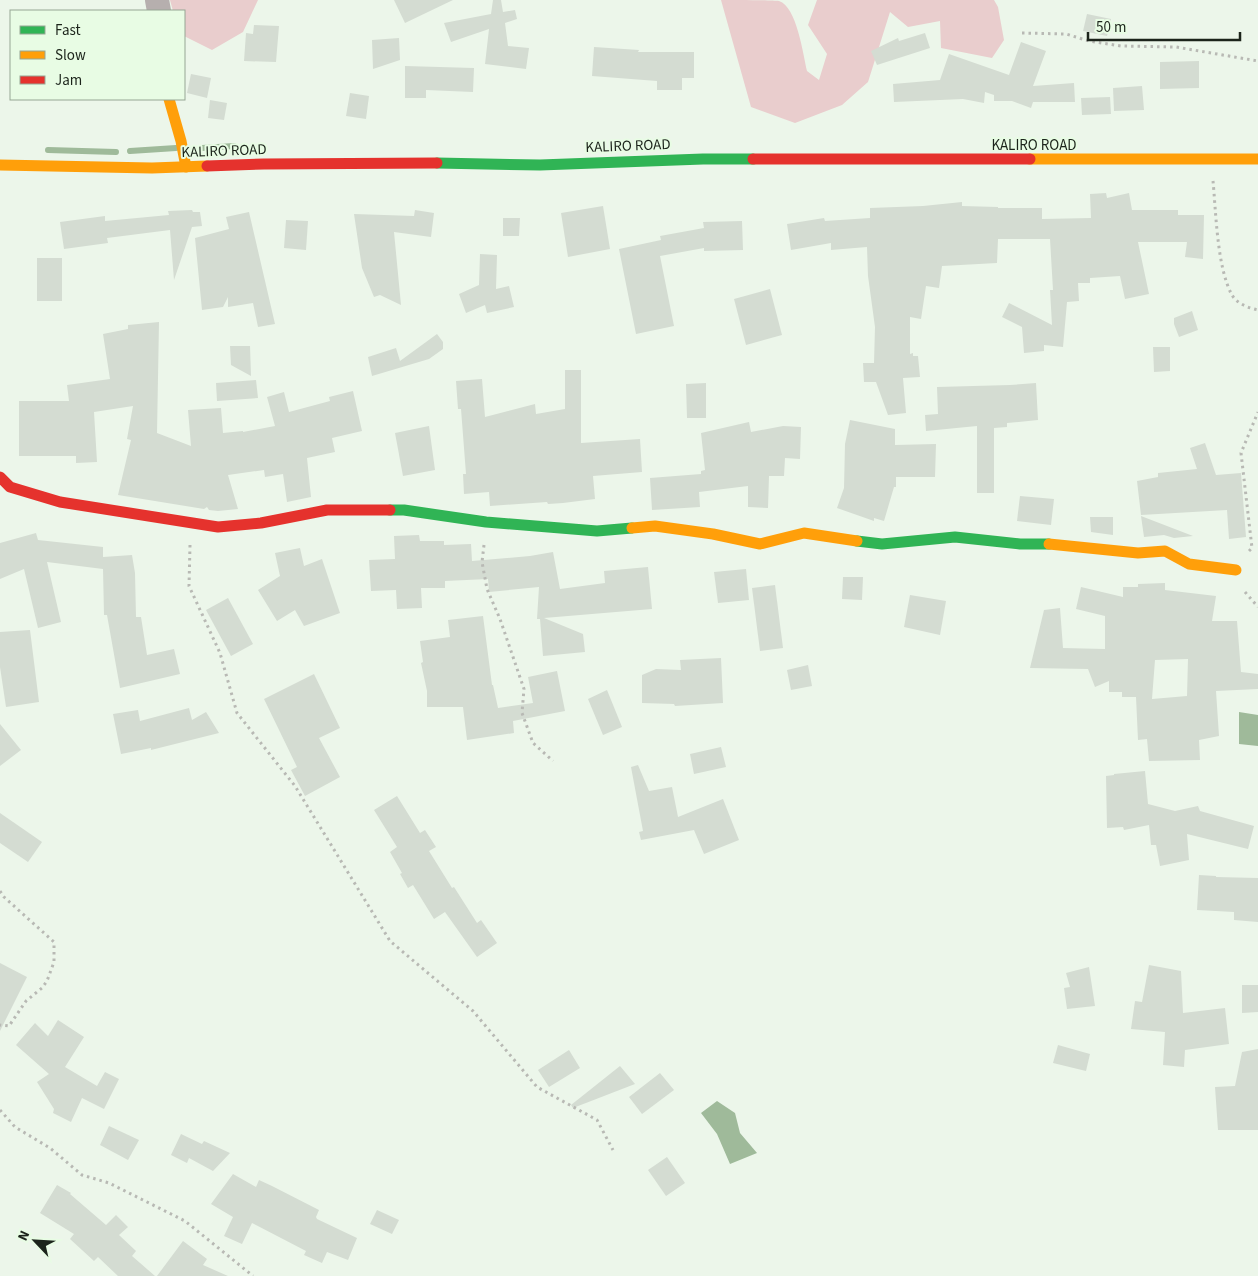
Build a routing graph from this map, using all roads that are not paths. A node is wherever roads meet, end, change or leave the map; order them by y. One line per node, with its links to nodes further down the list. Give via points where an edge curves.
1 (169, 100): 4 (street)
2 (1258, 159): 4 (street, KALIRO ROAD, via 703,159 540,165 273,164)
3 (0, 165): 4 (street, KALIRO ROAD)
4 (186, 168)
5 (0, 477): 6 (street, via 10,487 60,502 218,527 261,523 327,510 404,510 486,522 597,531 655,526 760,544 804,533 882,544 955,537 1138,553 1165,551 1189,564)
6 (1236, 570)

